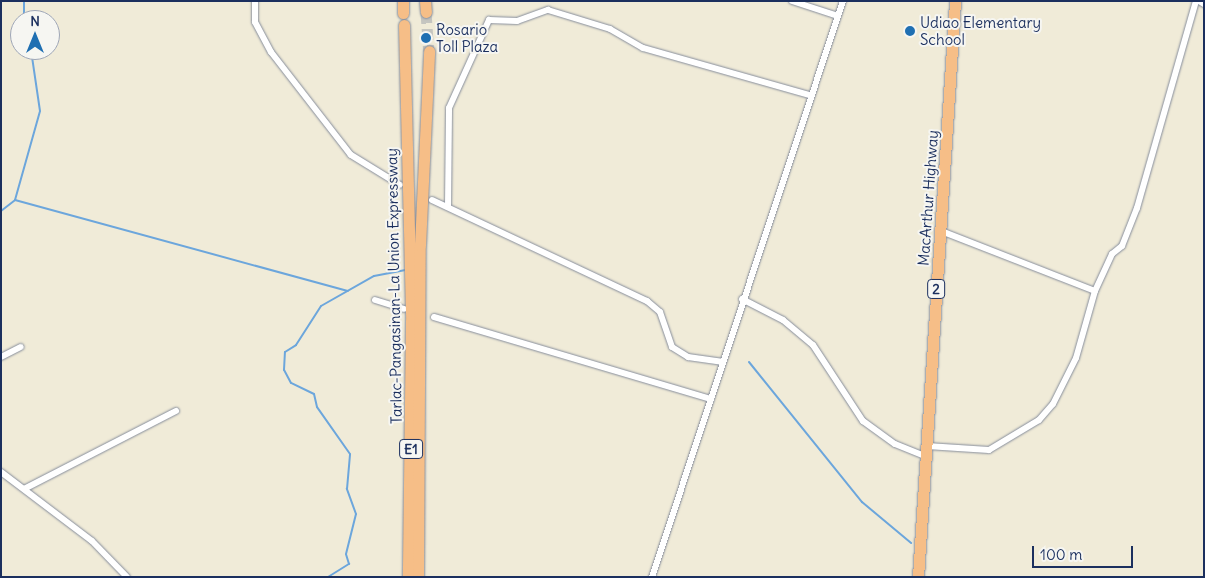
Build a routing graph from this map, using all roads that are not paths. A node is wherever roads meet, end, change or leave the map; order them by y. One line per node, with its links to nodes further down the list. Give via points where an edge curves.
1 (255, 1): 11 (street, via 255,22 271,52 351,155)
2 (792, 1): 7 (street)
3 (843, 1): 7 (street)
4 (955, 1): 14 (highway, MacArthur Highway / 2)
5 (1197, 1): 6 (street); 15 (street, via 1137,208 1122,246 1112,254)
6 (1204, 4)
7 (838, 16): 10 (street)
8 (404, 26): 29 (highway, Tarlac-Pangasinan-La Union Expressway / E1, via 411,321)
9 (429, 51): 30 (highway, Tarlac-Pangasinan-La Union Expressway / E1, via 420,245)
10 (809, 95): 13 (street, via 642,48 610,29 548,10 518,21 489,20 452,94); 16 (street)
11 (400, 185)
12 (432, 200): 13 (street)
13 (448, 208): 22 (street, via 647,301 660,312 672,347 701,360)
14 (940, 231): 15 (street); 25 (highway, MacArthur Highway / 2)
15 (1096, 291): 25 (street, via 1076,358 1044,416 989,450)
16 (742, 299): 22 (street); 25 (street, via 783,320 813,345 863,421 895,444)
17 (375, 300): 18 (street)
18 (404, 309)
19 (434, 317): 23 (street)
20 (21, 347): 21 (street)
21 (1, 357)
22 (722, 362): 23 (street)
23 (711, 399): 31 (street)
24 (176, 411): 27 (street)
25 (926, 451): 32 (highway, MacArthur Highway / 2)
26 (1, 472): 27 (street)
27 (24, 489): 28 (street, via 92,541)
28 (127, 577)
29 (408, 577)
30 (418, 577)
31 (652, 577)
32 (918, 577)

